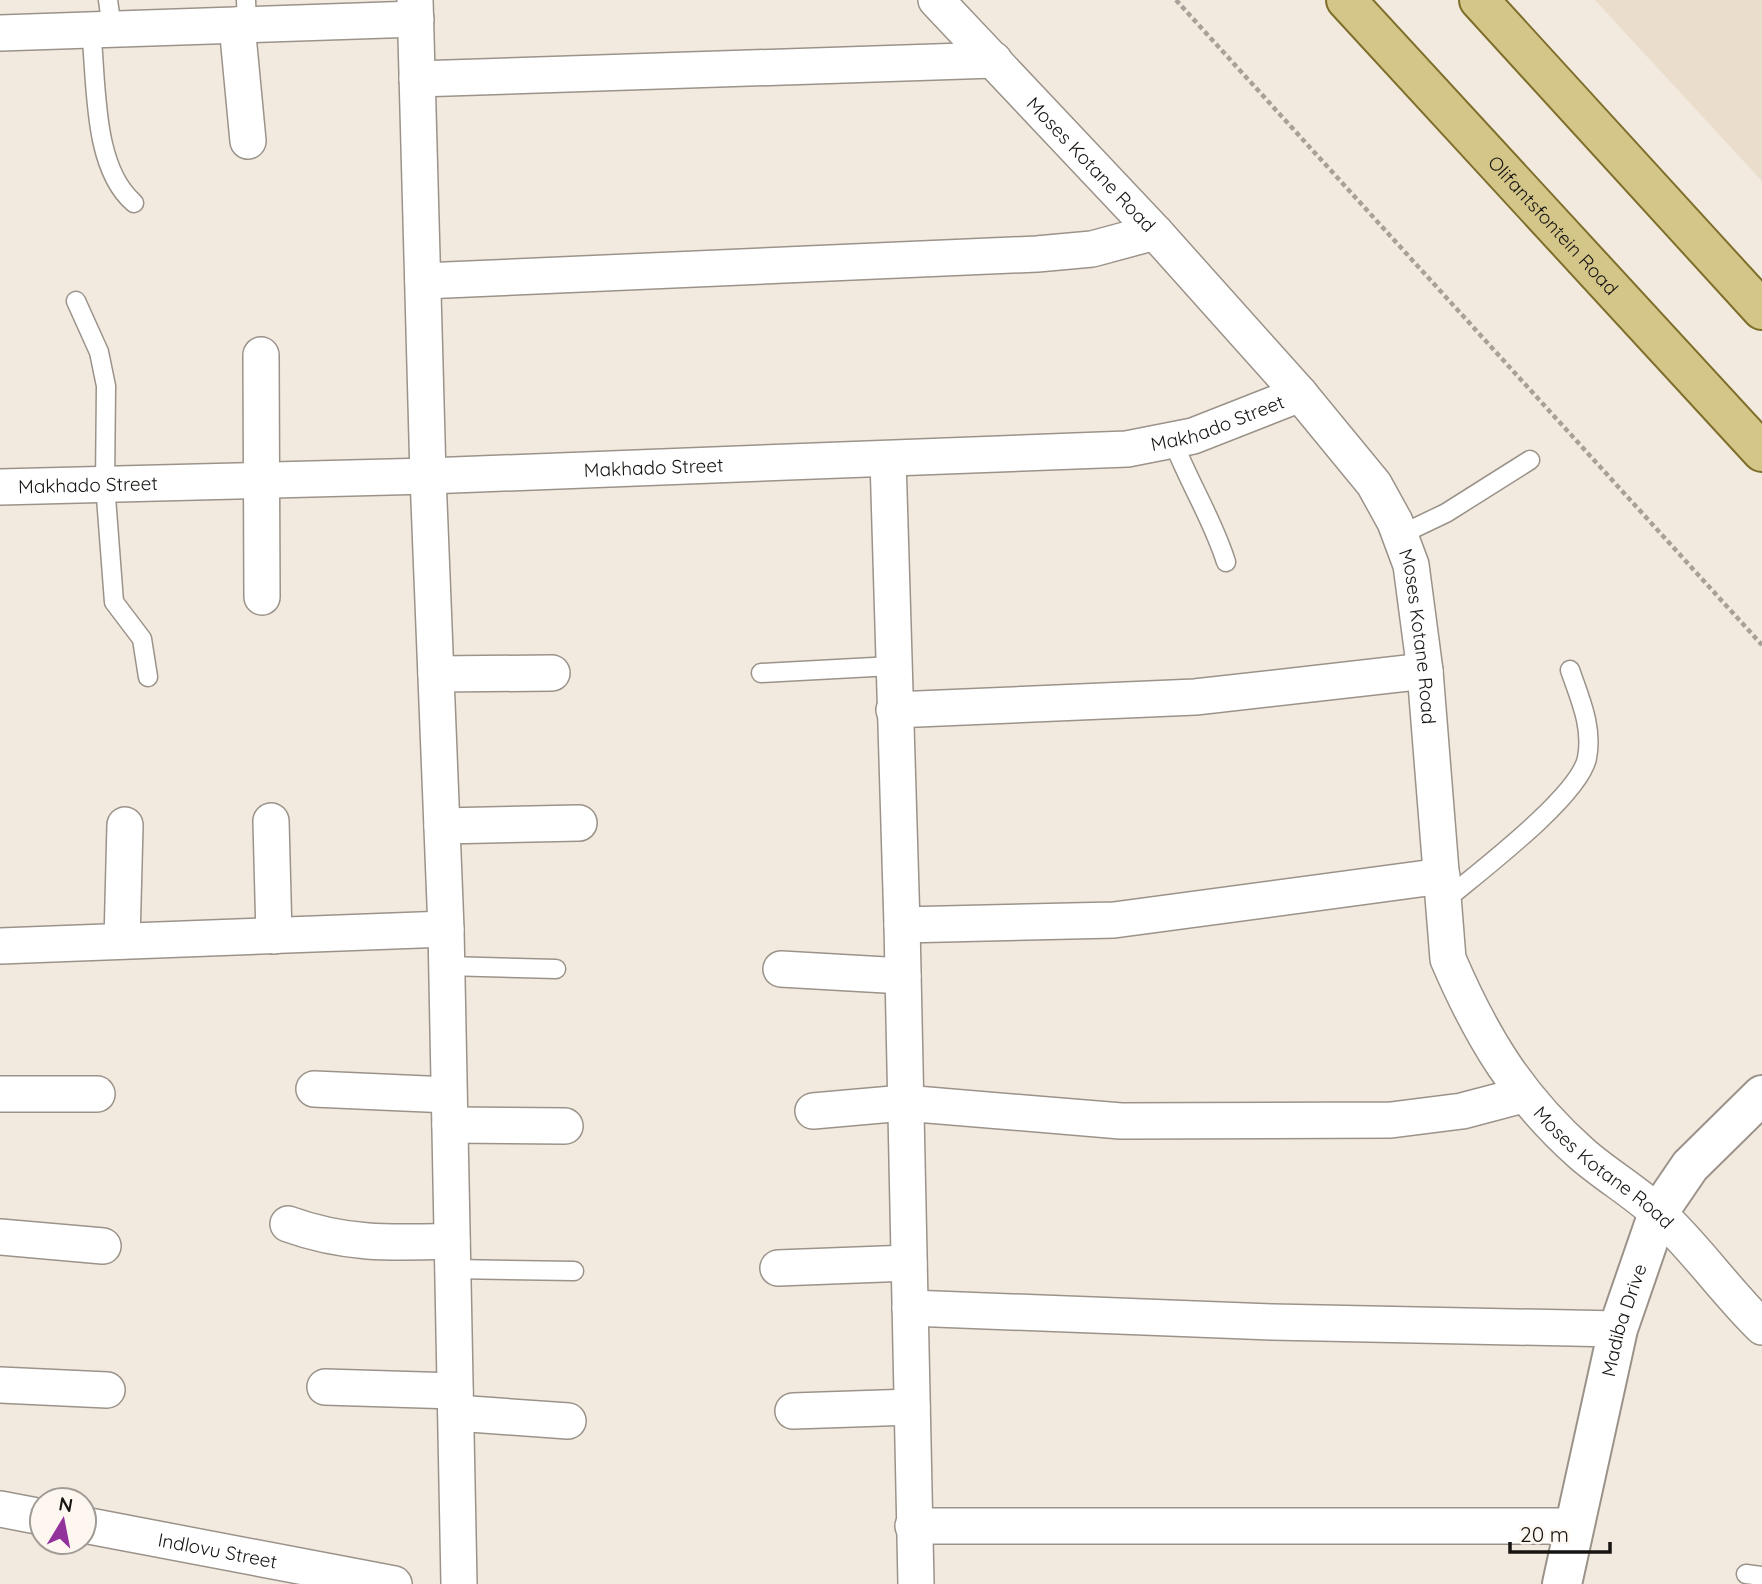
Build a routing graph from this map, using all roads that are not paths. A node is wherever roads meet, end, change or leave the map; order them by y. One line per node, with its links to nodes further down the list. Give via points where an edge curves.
1 (936, 0): 8 (street, Moses Kotane Road)
2 (1346, 0): 19 (main road, Olifantsfontein Road)
3 (1479, 0): 15 (main road)
4 (415, 10): 5 (street); 9 (street)
5 (243, 17): 6 (street); 10 (street)
6 (104, 20): 7 (street); 11 (lane, via 104,155 121,192)
7 (0, 33)
8 (995, 60): 9 (street); 12 (street, Moses Kotane Road)
9 (417, 79): 13 (street)
10 (248, 141)
11 (134, 203)
12 (1155, 232): 13 (street, via 1093,249 1037,254); 17 (street, Moses Kotane Road)
13 (423, 281): 22 (street)
14 (76, 301): 24 (lane, via 99,352 106,386)
15 (1762, 310)
16 (261, 355): 23 (street)
17 (1300, 394): 18 (street, Makhado Street); 26 (street, Moses Kotane Road, via 1374,484)
18 (1173, 441): 20 (street, Makhado Street, via 1127,449); 27 (lane)
19 (1762, 452)
20 (888, 459): 22 (street, Makhado Street); 29 (street)
21 (1530, 460): 26 (lane, via 1446,513)
22 (428, 476): 23 (street, Makhado Street); 34 (street)
23 (260, 480): 24 (street, Makhado Street); 28 (street)
24 (105, 484): 25 (street, Makhado Street); 35 (lane, via 114,602 142,639)
25 (0, 487)
26 (1400, 535): 31 (street, Moses Kotane Road, via 1411,565)
27 (1226, 562)
28 (262, 597)
29 (892, 666): 33 (lane); 36 (street)
30 (1570, 670): 41 (lane, via 1588,720 1587,760 1574,784 1525,832)
31 (1425, 671): 36 (street, via 1195,697); 41 (street, Moses Kotane Road)
32 (552, 673): 34 (street)
33 (761, 673)
34 (436, 674): 40 (street)
35 (148, 677)
36 (894, 710): 42 (street)
37 (271, 821): 44 (street)
38 (579, 823): 40 (street)
39 (125, 825): 45 (street)
40 (442, 825): 43 (street)
41 (1443, 889): 42 (street, via 1114,920); 54 (street, Moses Kotane Road, via 1448,959 1494,1051)
42 (902, 925): 50 (street)
43 (446, 929): 44 (street); 47 (street)
44 (274, 936): 45 (street)
45 (122, 941): 46 (street)
46 (0, 946)
47 (446, 966): 49 (lane); 57 (street)
48 (781, 969): 50 (street)
49 (555, 970)
50 (903, 976): 56 (street)
51 (314, 1089): 57 (street)
52 (0, 1094): 53 (street)
53 (97, 1094)
54 (1523, 1095): 56 (street, via 1462,1111 1391,1120 1121,1121); 60 (street, Moses Kotane Road, via 1582,1154)
55 (1762, 1095): 60 (street, Madiba Drive, via 1690,1166)
56 (904, 1103): 58 (street); 65 (street)
57 (449, 1110): 59 (street); 64 (street)
58 (813, 1111)
59 (565, 1126)
60 (1658, 1213): 69 (street, Moses Kotane Road); 70 (street, Madiba Drive)
61 (288, 1224): 64 (street, via 323,1237)
62 (0, 1237): 63 (street)
63 (103, 1246)
64 (452, 1255): 67 (lane); 74 (street)
65 (909, 1263): 66 (street); 68 (street)
66 (778, 1268)
67 (574, 1272)
68 (910, 1308): 70 (street); 75 (street)
69 (1762, 1327)
70 (1618, 1329): 81 (street, Madiba Drive)
71 (0, 1385): 73 (street)
72 (325, 1387): 74 (street)
73 (107, 1390)
74 (456, 1402): 77 (street); 84 (street)
75 (912, 1407): 76 (street); 80 (street)
76 (793, 1411)
77 (568, 1421)
78 (0, 1508): 79 (street)
79 (28, 1514)
80 (913, 1526): 81 (street); 85 (street)
81 (1574, 1526): 86 (street, Madiba Drive)
82 (98, 1528): 83 (street, Indlovu Street)
83 (394, 1584)
84 (459, 1584)
85 (916, 1584)
86 (1562, 1584)

